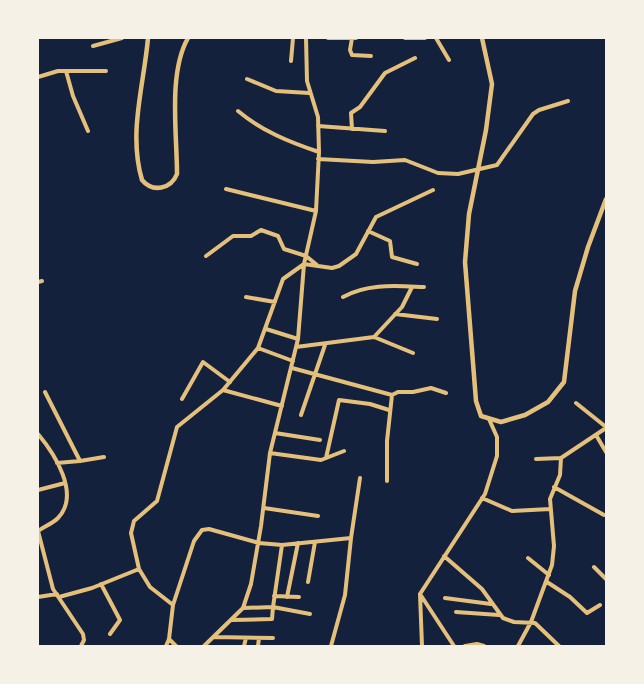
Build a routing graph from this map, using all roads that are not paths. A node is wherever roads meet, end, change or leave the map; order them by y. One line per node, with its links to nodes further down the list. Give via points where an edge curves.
1 (122, 38): 12 (street)
2 (148, 38): 3 (street, via 138,95 137,129 142,180 147,186 156,188 169,184 176,174 176,87 181,55)
3 (188, 38)
4 (293, 38): 16 (street)
5 (306, 38): 21 (street)
6 (328, 38): 7 (street)
7 (354, 38): 13 (street, via 350,50 352,55)
8 (405, 38): 9 (street)
9 (425, 38)
10 (436, 38): 15 (street)
11 (482, 38): 30 (street, via 492,84)
12 (93, 46)
13 (371, 56)
14 (415, 58): 25 (street, via 392,68 376,83 362,104 351,113)
15 (449, 60)
16 (291, 61)
17 (66, 71): 18 (street); 19 (street); 26 (street)
18 (106, 71)
19 (38, 77)
20 (247, 79): 21 (street, via 276,91)
21 (309, 93): 24 (street)
22 (568, 101): 30 (street, via 539,110 497,165)
23 (238, 111): 28 (street, via 252,123)
24 (318, 126): 25 (street); 28 (street)
25 (352, 129): 27 (street)
26 (88, 131)
27 (385, 131)
28 (318, 152): 29 (street)
29 (318, 160): 30 (street, via 404,160 451,175); 34 (street)
30 (478, 169): 68 (street, via 465,262 476,401 481,416)
31 (226, 189): 34 (street)
32 (432, 190): 35 (street, via 376,217)
33 (606, 199): 68 (street, via 575,291 564,382 548,402 525,415 502,422)
34 (316, 211): 37 (street)
35 (368, 231): 39 (street, via 390,240 392,257); 40 (street, via 356,254 345,263 332,268)
36 (206, 256): 37 (street, via 233,236 252,236 261,230 278,236 284,249)
37 (306, 256): 38 (street); 40 (street)
38 (304, 264): 40 (street); 45 (street, via 283,279); 50 (street)
39 (417, 264)
40 (318, 266)
41 (412, 287): 42 (street); 44 (street, via 385,285); 46 (street)
42 (424, 287)
43 (246, 297): 45 (street)
44 (343, 297)
45 (275, 302): 48 (street)
46 (395, 314): 47 (street); 49 (street)
47 (437, 319)
48 (266, 329): 50 (street); 53 (street)
49 (374, 337): 51 (street); 54 (street)
50 (298, 339): 52 (street)
51 (325, 345): 52 (street); 57 (street)
52 (296, 347): 55 (street)
53 (258, 348): 55 (street); 58 (street)
54 (412, 353)
55 (294, 361): 56 (street)
56 (292, 368): 57 (street); 65 (street)
57 (316, 374): 62 (street); 67 (street)
58 (230, 382): 59 (street); 63 (street, via 203,362)
59 (223, 390): 65 (street); 102 (street, via 176,427 157,501 134,521 131,533)
60 (45, 392): 81 (street)
61 (446, 393): 62 (street, via 431,388)
62 (392, 395): 66 (street)
63 (182, 399)
64 (576, 403): 69 (street)
65 (282, 406): 70 (street)
66 (389, 410): 78 (street, via 338,400); 84 (street)
67 (302, 415)
68 (489, 418): 88 (street, via 499,446)
69 (606, 427): 72 (street)
70 (275, 433): 73 (street); 76 (street)
71 (38, 434): 82 (street)
72 (596, 435): 75 (street); 79 (street)
73 (320, 440)
74 (344, 452): 78 (street)
75 (606, 452)
76 (270, 453): 78 (street); 89 (street)
77 (104, 457): 81 (street)
78 (326, 458)
79 (561, 458): 80 (street); 86 (street, via 560,476)
80 (536, 459)
81 (80, 461): 82 (street)
82 (57, 463): 85 (street)
83 (360, 478): 94 (street)
84 (387, 481)
85 (65, 483): 87 (street); 93 (street, via 67,502 58,517)
86 (554, 487): 90 (street); 91 (street)
87 (38, 490)
88 (482, 498): 90 (street, via 512,511); 99 (street)
89 (264, 508): 92 (street); 95 (street)
90 (550, 509): 103 (street, via 554,546)
91 (604, 515)
92 (318, 516)
93 (38, 530): 109 (street)
94 (351, 538): 96 (street); 137 (street, via 345,595)
95 (258, 542): 98 (street); 117 (street, via 202,530 194,541); 119 (street)
96 (314, 542): 97 (street); 105 (street)
97 (298, 543): 98 (street); 112 (street)
98 (282, 544): 110 (street)
99 (444, 556): 108 (street); 115 (street, via 478,584)
100 (528, 558): 103 (street)
101 (594, 567): 104 (street)
102 (139, 568): 107 (street); 117 (street, via 150,587)
103 (549, 575): 106 (street)
104 (606, 579)
105 (308, 582)
106 (547, 582): 116 (street, via 587,613); 124 (street)
107 (101, 584): 109 (street); 125 (street, via 120,620)
108 (420, 594): 138 (street); 139 (street)
109 (58, 595): 111 (street); 131 (street, via 82,634)
110 (274, 596): 112 (street); 118 (street)
111 (38, 597)
112 (287, 597): 113 (street)
113 (299, 597)
114 (445, 598): 115 (street)
115 (491, 604): 122 (street)
116 (600, 604)
117 (173, 605): 130 (street)
118 (273, 607): 119 (street); 121 (street); 123 (street, via 272,619)
119 (243, 608): 123 (street)
120 (456, 612): 122 (street)
121 (310, 614)
122 (499, 615): 124 (street, via 514,622)
123 (232, 620): 126 (street)
124 (531, 622): 142 (street); 143 (street)
125 (110, 634)
126 (214, 637): 127 (street); 134 (street)
127 (246, 638): 128 (street); 135 (street)
128 (259, 638): 129 (street); 136 (street)
129 (273, 638)
130 (169, 639): 132 (street); 133 (street)
131 (81, 646)
132 (166, 646)
133 (176, 646)
134 (204, 646)
135 (244, 646)
136 (258, 646)
137 (331, 646)
138 (422, 646)
139 (454, 646)
140 (465, 646): 141 (street)
141 (484, 646)
142 (518, 646)
143 (559, 646)

